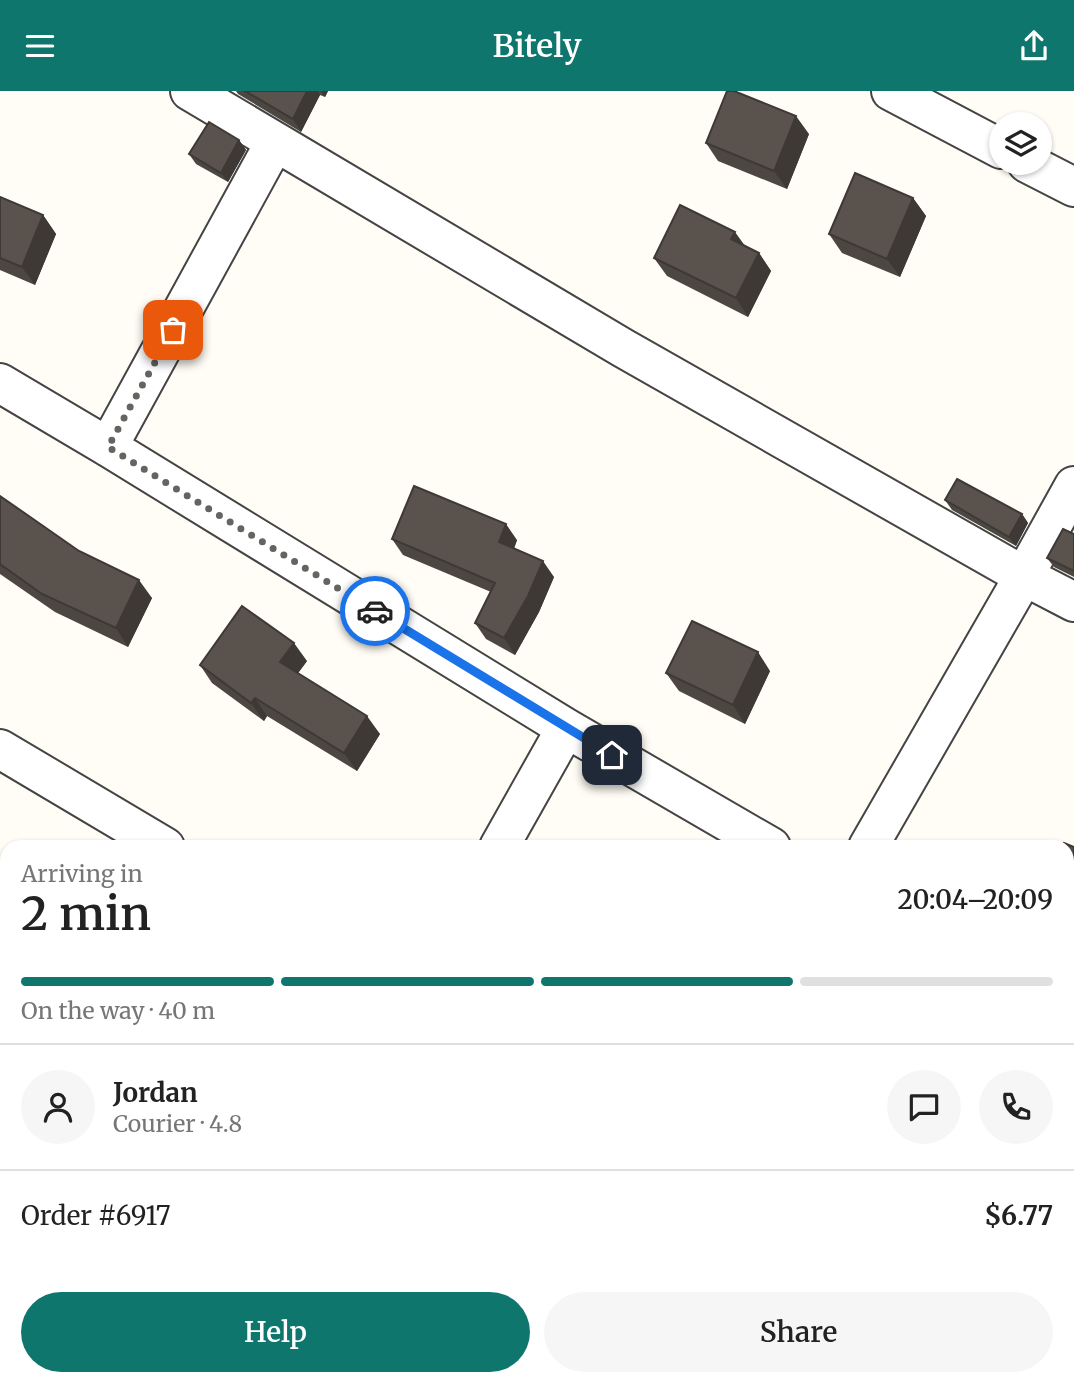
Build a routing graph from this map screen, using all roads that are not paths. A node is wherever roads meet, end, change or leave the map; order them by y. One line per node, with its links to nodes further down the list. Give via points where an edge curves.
1 (190, 91): 3 (street)
2 (891, 91): 4 (street)
3 (275, 142): 8 (street); 10 (street, via 623,348)
4 (989, 143)
5 (1050, 175): 6 (street)
6 (1074, 187)
7 (0, 383): 8 (street)
8 (108, 447): 12 (street)
9 (1074, 487): 10 (street)
10 (1024, 576): 11 (street); 17 (street)
11 (1074, 602)
12 (566, 729): 15 (street); 16 (street)
13 (0, 749): 14 (street)
14 (153, 840)
15 (503, 840)
16 (759, 840)
17 (872, 840)

